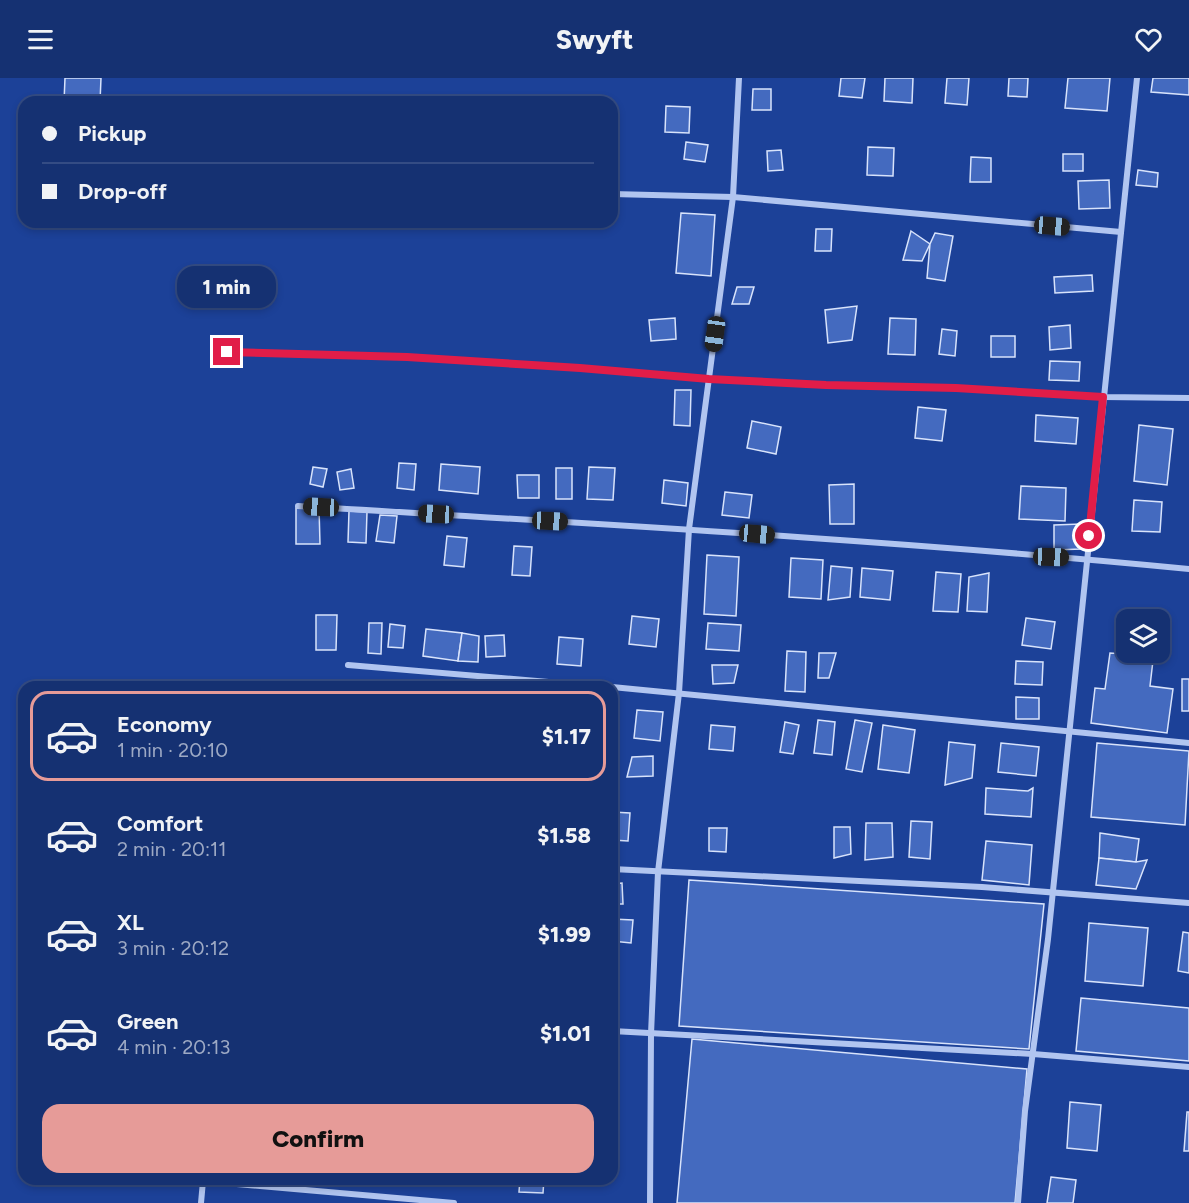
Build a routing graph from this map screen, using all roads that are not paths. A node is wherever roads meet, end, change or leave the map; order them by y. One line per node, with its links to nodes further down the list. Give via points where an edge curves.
1 (739, 78): 4 (street)
2 (1137, 78): 5 (street)
3 (618, 194): 4 (street)
4 (733, 197): 5 (street); 7 (street)
5 (1121, 232): 8 (street)
6 (227, 352): 7 (street, via 407,357)
7 (709, 379): 8 (street); 11 (street)
8 (1103, 397): 9 (street); 12 (street)
9 (1189, 398)
10 (298, 506): 11 (street)
11 (689, 529): 12 (street); 17 (street)
12 (1086, 559): 13 (street); 18 (street)
13 (1189, 569)
14 (348, 665): 15 (street)
15 (536, 681)
16 (618, 688): 17 (street)
17 (679, 693): 18 (street); 21 (street)
18 (1070, 732): 19 (street); 22 (street)
19 (1189, 742)
20 (618, 869): 21 (street)
21 (658, 872): 22 (street); 25 (street)
22 (1053, 892): 23 (street); 26 (street)
23 (1189, 903)
24 (618, 1031): 25 (street)
25 (651, 1034): 26 (street); 32 (street)
26 (1033, 1054): 27 (street); 33 (street)
27 (1189, 1067)
28 (203, 1185): 30 (street)
29 (249, 1185): 31 (street)
30 (201, 1203)
31 (454, 1203)
32 (650, 1203)
33 (1018, 1203)

